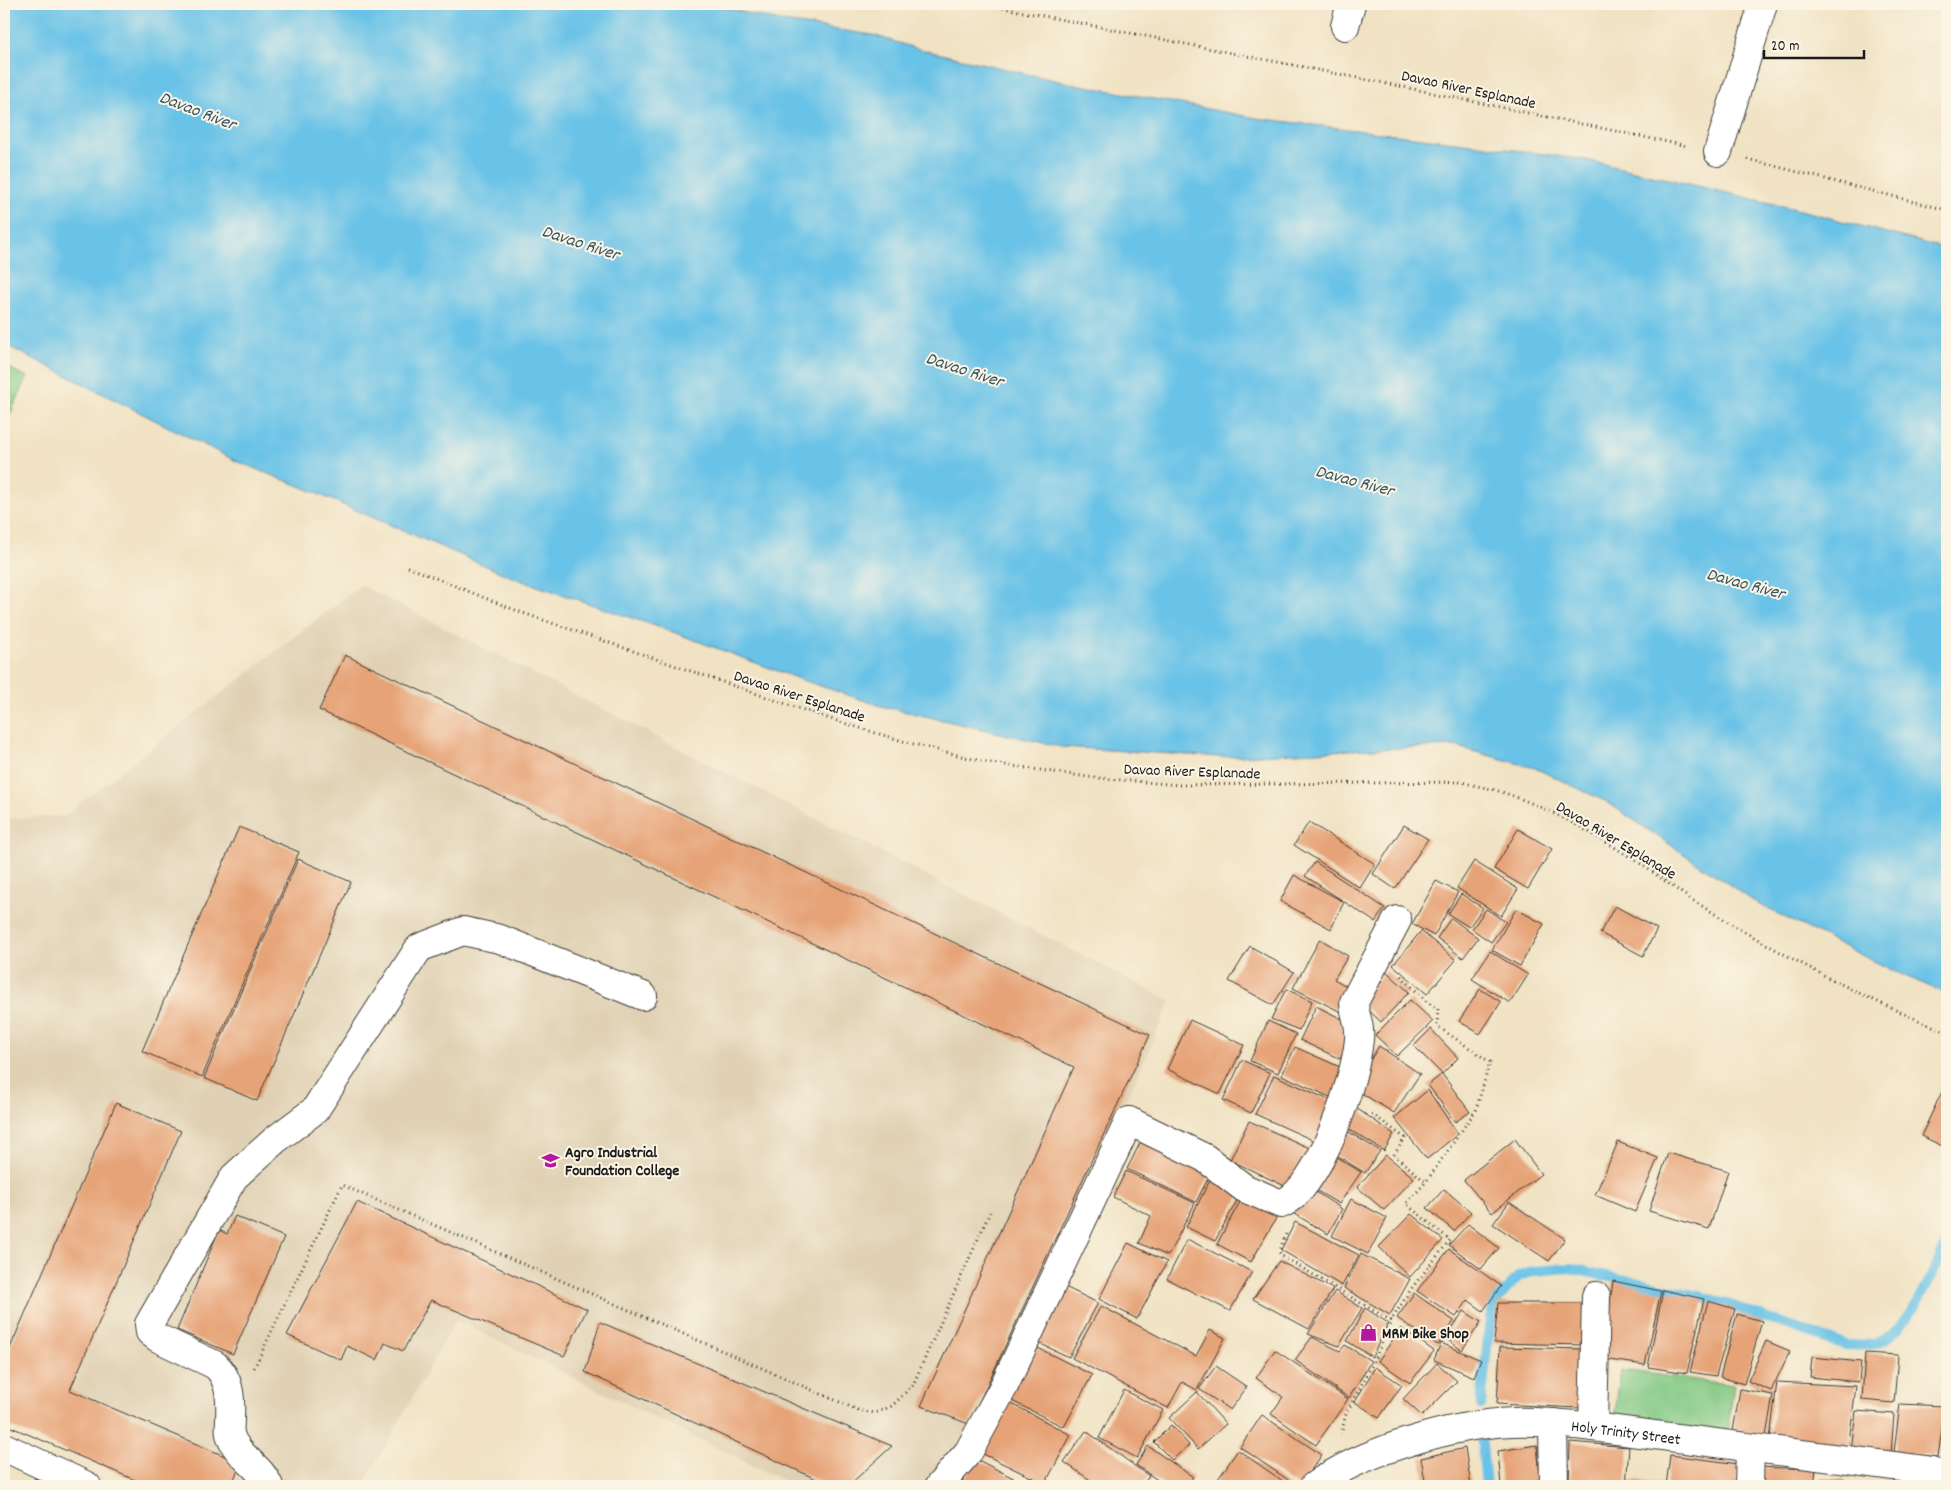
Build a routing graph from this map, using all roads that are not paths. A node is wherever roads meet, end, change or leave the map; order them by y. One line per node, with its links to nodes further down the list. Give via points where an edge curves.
1 (1763, 4): 2 (street)
2 (1718, 152)
3 (1397, 920): 13 (street, via 1354,1002 1360,1027 1359,1041 1347,1097 1329,1140 1300,1192 1281,1204 1244,1188 1205,1158 1129,1121 1004,1386 968,1451)
4 (643, 996): 12 (street, via 500,939 463,930 419,948 315,1110 234,1177 149,1324 150,1332 158,1338 222,1371 228,1390 232,1441 263,1475)
5 (1596, 1296): 7 (street)
6 (1553, 1423): 7 (street, Holy Trinity Street); 14 (street, Holy Trinity Street, via 1512,1422 1469,1427 1395,1446 1328,1476); 15 (street)
7 (1593, 1427): 9 (street, Holy Trinity Street)
8 (4, 1446): 11 (street)
9 (1750, 1448): 10 (street, Holy Trinity Street); 16 (street)
10 (1940, 1474)
11 (87, 1486)
12 (268, 1486)
13 (939, 1486)
14 (1314, 1486)
15 (1554, 1486)
16 (1749, 1486)

